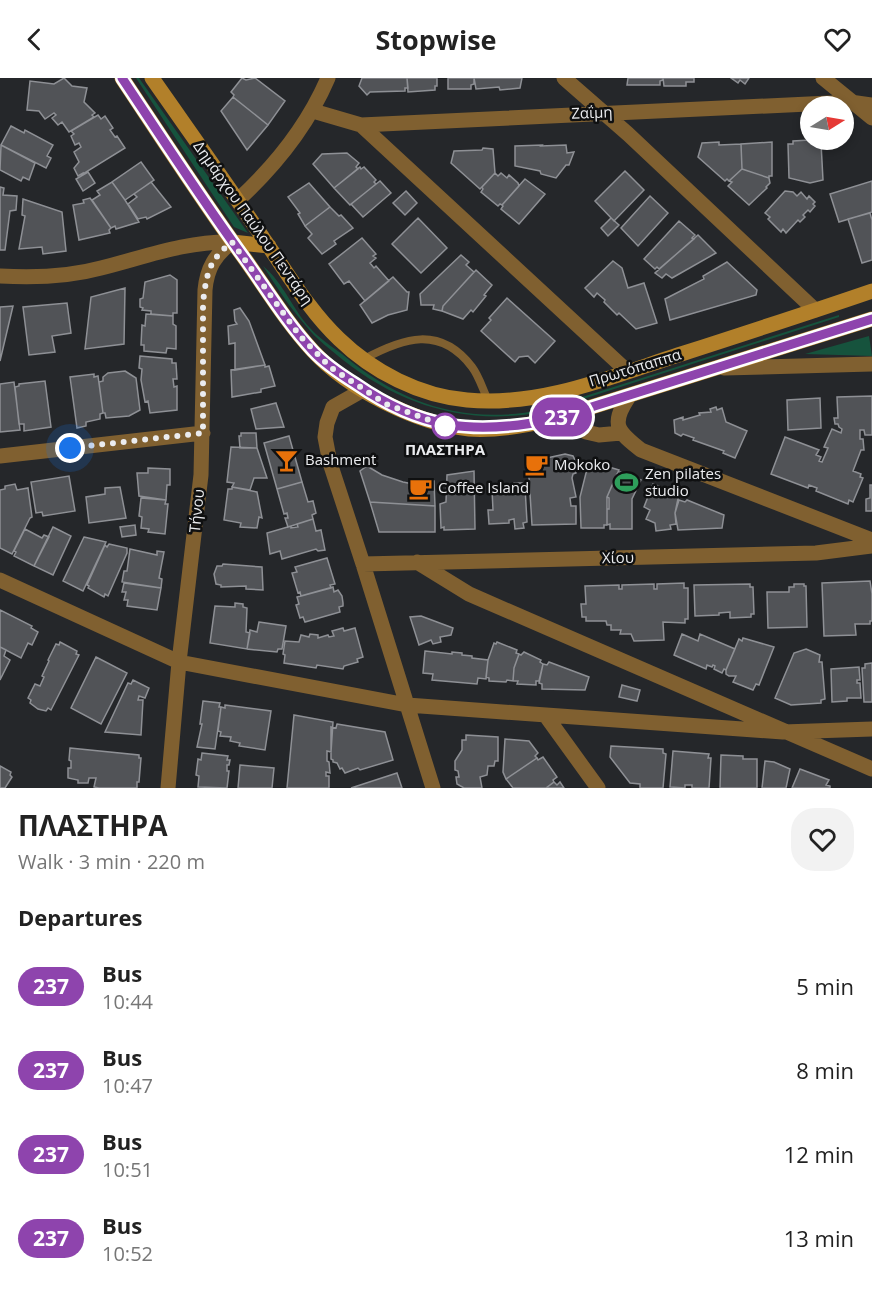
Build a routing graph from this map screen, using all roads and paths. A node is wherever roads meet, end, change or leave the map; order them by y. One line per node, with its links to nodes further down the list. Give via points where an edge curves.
1 (122, 78): 16 (street, Δημάρχου Παύλου Πεντάρη)
2 (152, 78): 15 (street, Δημάρχου Παύλου Πεντάρη)
3 (328, 78): 11 (street)
4 (564, 78): 12 (street)
5 (823, 78): 6 (street)
6 (843, 96)
7 (854, 103): 10 (street, Ζαΐμη)
8 (800, 104): 12 (street, Ζαΐμη)
9 (854, 105): 13 (street)
10 (872, 105)
11 (313, 111): 14 (street, Ζαΐμη); 15 (street, via 267,173)
12 (602, 113): 14 (street, Ζαΐμη); 20 (street)
13 (872, 118)
14 (361, 125): 25 (street)
15 (238, 200): 17 (street, Δημάρχου Παύλου Πεντάρη)
16 (232, 242): 17 (street); 18 (street, via 208,241 175,247 76,274); 26 (street, Δημάρχου Παύλου Πεντάρη, via 314,352); 30 (street, Τήνου, via 217,254 206,282)
17 (269, 246): 22 (street, Δημάρχου Παύλου Πεντάρη, via 328,328)
18 (0, 276)
19 (872, 291): 20 (street, Πρωτόπαππα)
20 (815, 310): 25 (street, Πρωτόπαππα)
21 (872, 319): 24 (street, Πρωτόπαππα)
22 (364, 359): 28 (street, Πρωτόπαππα, via 403,384 445,397); 28 (lane, via 402,341 433,340 447,345 473,368)
23 (872, 364): 24 (street)
24 (718, 368): 27 (street, Πρωτόπαππα)
25 (627, 371): 28 (street, Πρωτόπαππα, via 550,395)
26 (363, 390): 29 (street, Πρωτόπαππα, via 386,404 446,426 497,429); 36 (street, via 333,407 325,437)
27 (628, 398): 29 (street, Πρωτόπαππα); 31 (street, via 620,410)
28 (489, 401)
29 (566, 416): 31 (street, via 586,432)
30 (203, 433): 32 (street); 38 (street, Τήνου)
31 (621, 433): 33 (street, via 640,450)
32 (0, 456)
33 (872, 540)
34 (872, 546): 35 (street, Χίου, via 816,553)
35 (417, 562): 36 (street, Χίου); 42 (street, via 469,594)
36 (363, 564): 39 (street)
37 (0, 580): 38 (street)
38 (179, 662): 39 (street); 44 (street, Τήνου)
39 (407, 705): 40 (street); 45 (street)
40 (546, 716): 42 (street); 46 (street)
41 (872, 729): 42 (street)
42 (783, 732): 43 (street)
43 (872, 769)
44 (168, 788)
45 (433, 788)
46 (598, 788)

